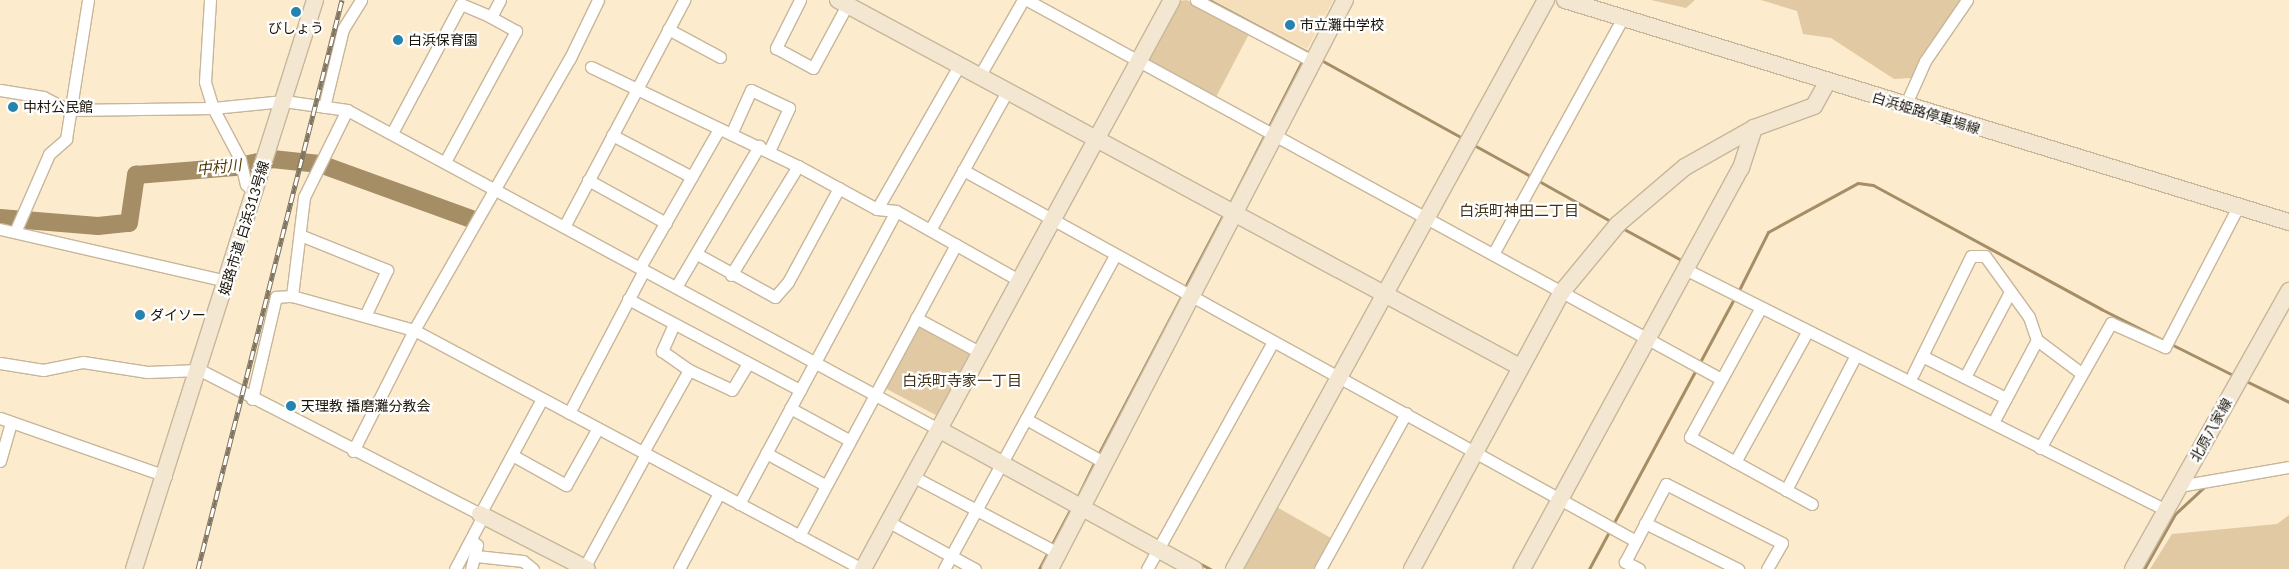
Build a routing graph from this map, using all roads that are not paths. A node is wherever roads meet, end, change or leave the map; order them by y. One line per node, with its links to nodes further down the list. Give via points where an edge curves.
1 (88, 0): 35 (street, via 80,68)
2 (210, 0): 34 (street, via 205,82)
3 (315, 0): 31 (street, 姫路市道 白浜313号線)
4 (361, 0): 33 (street, via 343,29)
5 (500, 0): 18 (street)
6 (598, 0): 50 (street)
7 (684, 0): 20 (street)
8 (800, 0): 17 (street, via 776,48 813,68)
9 (1023, 0): 26 (street)
10 (1027, 0): 23 (street)
11 (1172, 0): 23 (street)
12 (1196, 0): 22 (street)
13 (1345, 0): 22 (street)
14 (1546, 0): 57 (street)
15 (1564, 0): 19 (street, 白浜姫路停車場線)
16 (1968, 0): 32 (street, via 1926,61)
17 (850, 3): 24 (street)
18 (491, 17): 41 (street, via 461,4); 45 (street, via 516,31)
19 (1622, 18): 27 (street, 白浜姫路停車場線); 68 (street)
20 (668, 29): 21 (street); 29 (street)
21 (720, 56)
22 (1311, 57): 40 (street)
23 (1140, 61): 40 (street); 43 (street)
24 (960, 64): 26 (street); 54 (street)
25 (591, 67): 29 (street)
26 (980, 75): 30 (street)
27 (1827, 83): 32 (street, 白浜姫路停車場線); 37 (street, via 1814,106)
28 (0, 90): 35 (street, via 43,98)
29 (636, 90): 38 (street); 42 (street)
30 (1008, 90): 43 (street); 47 (street)
31 (284, 101): 33 (street); 34 (street); 52 (street, 姫路市道 白浜313号線)
32 (1905, 106): 53 (street, 白浜姫路停車場線)
33 (324, 107): 36 (street)
34 (213, 108): 35 (street); 52 (street, via 240,159 246,184)
35 (68, 110): 64 (street, via 66,139 49,154)
36 (347, 110): 41 (street); 65 (street, via 304,197)
37 (1754, 128): 71 (street, via 1741,168); 77 (street, via 1685,167 1657,189 1618,224)
38 (719, 129): 39 (street); 48 (street)
39 (732, 132): 44 (street); 44 (street, via 751,90 789,108)
40 (1269, 132): 56 (street); 57 (street)
41 (392, 133): 45 (street)
42 (612, 135): 48 (street); 49 (street)
43 (1096, 138): 56 (street); 58 (street)
44 (764, 149): 46 (street); 67 (street)
45 (446, 160): 50 (street)
46 (798, 166): 51 (street); 72 (street)
47 (964, 170): 58 (street); 63 (street)
48 (692, 177): 60 (street)
49 (588, 180): 60 (street); 61 (street)
50 (496, 187): 61 (street); 87 (street)
51 (839, 188): 54 (street); 72 (street, via 781,294 775,298)
52 (255, 194): 73 (street, 姫路市道 白浜313号線)
53 (2238, 207): 59 (street, 白浜姫路停車場線); 101 (street, via 2165,347 2111,323)
54 (877, 209): 55 (street)
55 (896, 211): 63 (street); 95 (street)
56 (1235, 213): 79 (street); 81 (street)
57 (1426, 217): 68 (street); 79 (street)
58 (1052, 221): 69 (street); 74 (street)
59 (2289, 222)
60 (666, 223): 70 (street)
61 (565, 225): 70 (street)
62 (0, 229): 64 (street)
63 (930, 230): 66 (street)
64 (15, 232): 73 (street)
65 (300, 236): 80 (street); 84 (street, via 387,270)
66 (956, 245): 74 (street); 85 (street)
67 (697, 254): 72 (street); 75 (street)
68 (1492, 254): 77 (street)
69 (1115, 255): 81 (street); 116 (street)
70 (642, 268): 75 (street); 82 (street)
71 (1687, 270): 83 (street); 90 (street)
72 (731, 275)
73 (227, 281): 99 (street, 姫路市道 白浜313号線)
74 (1020, 281): 92 (street)
75 (676, 287): 95 (street)
76 (2289, 291): 135 (street, 北原八家線)
77 (1562, 293): 90 (street); 98 (street)
78 (2009, 294): 89 (street, via 2029,317); 93 (street, via 1986,256 1971,256); 104 (street)
79 (1383, 295): 98 (street); 103 (street)
80 (292, 296): 84 (street); 110 (street, via 276,297)
81 (1192, 297): 91 (street); 127 (street)
82 (628, 299): 86 (street); 112 (street)
83 (1760, 309): 88 (street); 105 (street)
84 (366, 314): 87 (street)
85 (916, 318): 92 (street); 107 (street)
86 (674, 324): 97 (street); 100 (street, via 662,351)
87 (414, 330): 108 (street); 122 (street)
88 (1807, 332): 94 (street); 129 (street)
89 (2038, 340): 101 (street); 109 (street)
90 (1648, 341): 105 (street); 138 (street)
91 (1273, 342): 103 (street); 151 (street)
92 (981, 353): 119 (street)
93 (1922, 356): 102 (street); 104 (street)
94 (1855, 357): 121 (street); 136 (street)
95 (816, 362): 106 (street); 107 (street)
96 (0, 363): 99 (street, via 43,370 83,362 146,372)
97 (748, 363): 100 (street, via 732,390); 106 (street)
98 (1520, 366): 123 (street)
99 (200, 370): 110 (street); 132 (street, 姫路市道 白浜313号線)
100 (690, 370): 124 (street)
101 (2081, 373): 121 (street)
102 (1913, 374)
103 (1339, 376): 113 (street); 169 (street)
104 (1965, 377): 109 (street)
105 (1721, 379): 129 (street, via 1690,437)
106 (800, 390): 111 (street)
107 (875, 394): 119 (street); 120 (street)
108 (542, 398): 112 (street); 126 (street)
109 (2006, 398): 114 (street)
110 (252, 399): 122 (street)
111 (790, 408): 120 (street); 125 (street)
112 (568, 413): 118 (street)
113 (1406, 413): 123 (street); 170 (street)
114 (1996, 417)
115 (0, 418): 117 (street)
116 (1026, 419): 127 (street); 130 (street)
117 (11, 423): 128 (street); 132 (street)
118 (598, 428): 124 (street); 126 (street, via 566,485)
119 (940, 430): 130 (street); 133 (street)
120 (849, 440): 134 (street)
121 (2040, 448): 142 (street)
122 (353, 451): 144 (street)
123 (1476, 452): 138 (street); 171 (street)
124 (644, 453): 137 (street); 157 (street)
125 (766, 453): 134 (street); 139 (street)
126 (512, 455): 144 (street)
127 (1098, 459): 140 (street)
128 (0, 461)
129 (1735, 462): 136 (street)
130 (1003, 465): 140 (street); 143 (street)
131 (2289, 467): 135 (street)
132 (166, 476): 158 (street, 姫路市道 白浜313号線)
133 (914, 477): 143 (street); 145 (street)
134 (825, 485): 147 (street)
135 (2179, 486): 142 (street, 北原八家線)
136 (1786, 490): 141 (street)
137 (719, 493): 139 (street); 162 (street)
138 (1560, 499): 150 (street); 172 (street)
139 (739, 504): 147 (street)
140 (1074, 504): 151 (street); 152 (street)
141 (1812, 504)
142 (2166, 510): 176 (street, 北原八家線)
143 (976, 511): 152 (street); 154 (street)
144 (482, 515): 148 (street); 149 (street)
145 (889, 522): 154 (street); 163 (street)
146 (1645, 523): 150 (street); 174 (street); 175 (street, via 1666,484 1782,544)
147 (799, 536): 163 (street)
148 (531, 538): 155 (street); 157 (street)
149 (471, 540): 153 (street, via 477,545); 159 (street)
150 (1636, 541): 173 (street, via 1625,562)
151 (1161, 544): 167 (street); 168 (street)
152 (1058, 553): 166 (street)
153 (476, 556): 156 (street); 160 (street)
154 (951, 556): 164 (street); 165 (street)
155 (523, 561): 156 (street); 161 (street)
156 (501, 564)
157 (586, 568)
158 (134, 569)
159 (455, 569)
160 (471, 569)
161 (533, 569)
162 (679, 569)
163 (861, 569)
164 (944, 569)
165 (975, 569)
166 (1050, 569)
167 (1147, 569)
168 (1194, 569)
169 (1234, 569)
170 (1320, 569)
171 (1412, 569)
172 (1522, 569)
173 (1638, 569)
174 (1738, 569)
175 (1767, 569)
176 (2133, 569)

